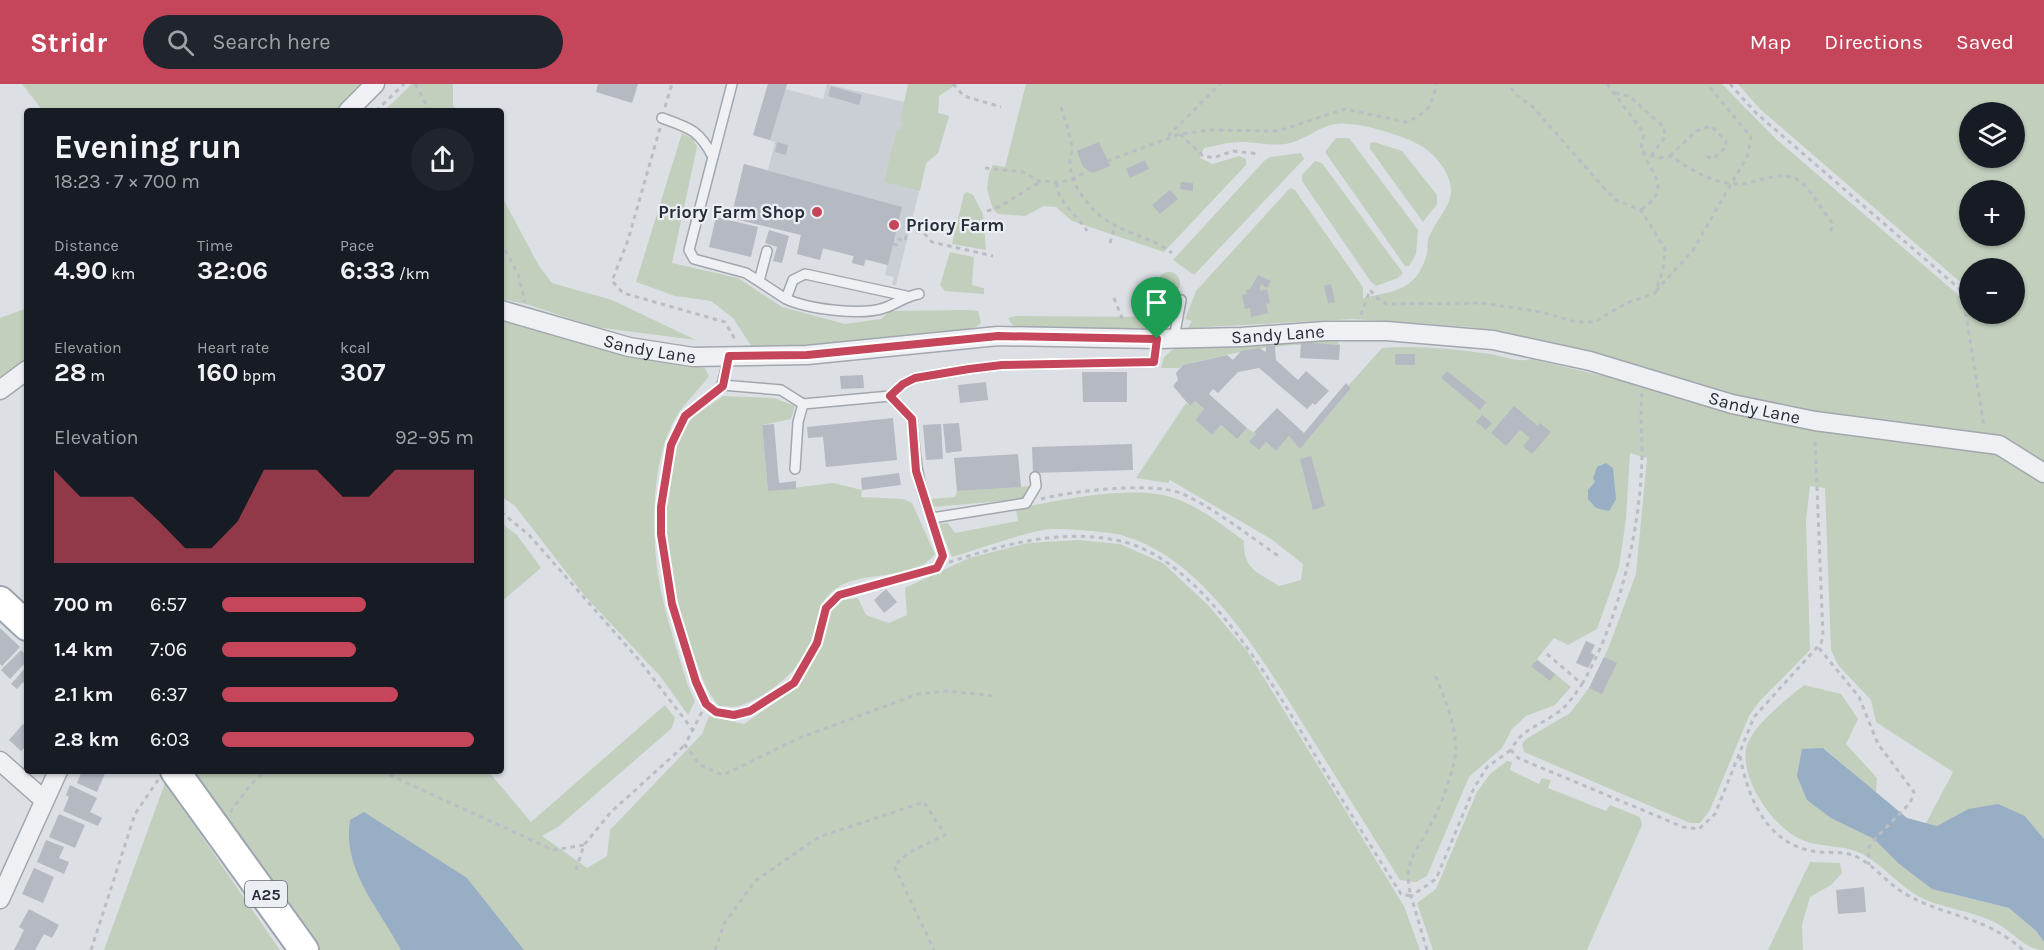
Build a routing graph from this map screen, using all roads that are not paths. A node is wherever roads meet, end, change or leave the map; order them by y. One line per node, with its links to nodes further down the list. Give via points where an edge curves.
1 (375, 84): 3 (street)
2 (732, 84): 5 (lane)
3 (351, 108)
4 (662, 118): 5 (lane, via 697,133)
5 (713, 157): 7 (lane, via 688,250 694,259 746,273)
6 (766, 251): 7 (lane)
7 (759, 281): 10 (lane)
8 (919, 294): 9 (lane)
9 (906, 296): 10 (lane, via 884,308 855,311); 10 (lane, via 805,274 793,280)
10 (786, 299)
11 (1181, 300): 13 (lane)
12 (504, 310): 14 (street, Sandy Lane, via 629,347 693,357)
13 (1165, 338): 14 (street, Sandy Lane, via 998,336 807,355); 17 (lane, via 1154,362 969,369 915,378); 20 (street, Sandy Lane, via 1359,331 1492,340 1569,356 1732,404 1815,421 1999,445)
14 (729, 356): 18 (lane, via 723,386 781,390)
15 (24, 372): 16 (street)
16 (0, 390)
17 (890, 396): 18 (lane); 21 (lane, via 912,419 916,471 932,518 1026,503 1036,486)
18 (803, 404): 19 (lane)
19 (795, 469)
20 (2044, 472)
21 (1035, 477)
22 (0, 601): 23 (main road)
23 (24, 623)
24 (0, 761): 27 (street)
25 (57, 774): 27 (street)
26 (178, 774): 29 (main road, A25)
27 (44, 800): 28 (street)
28 (0, 899)
29 (304, 950)

